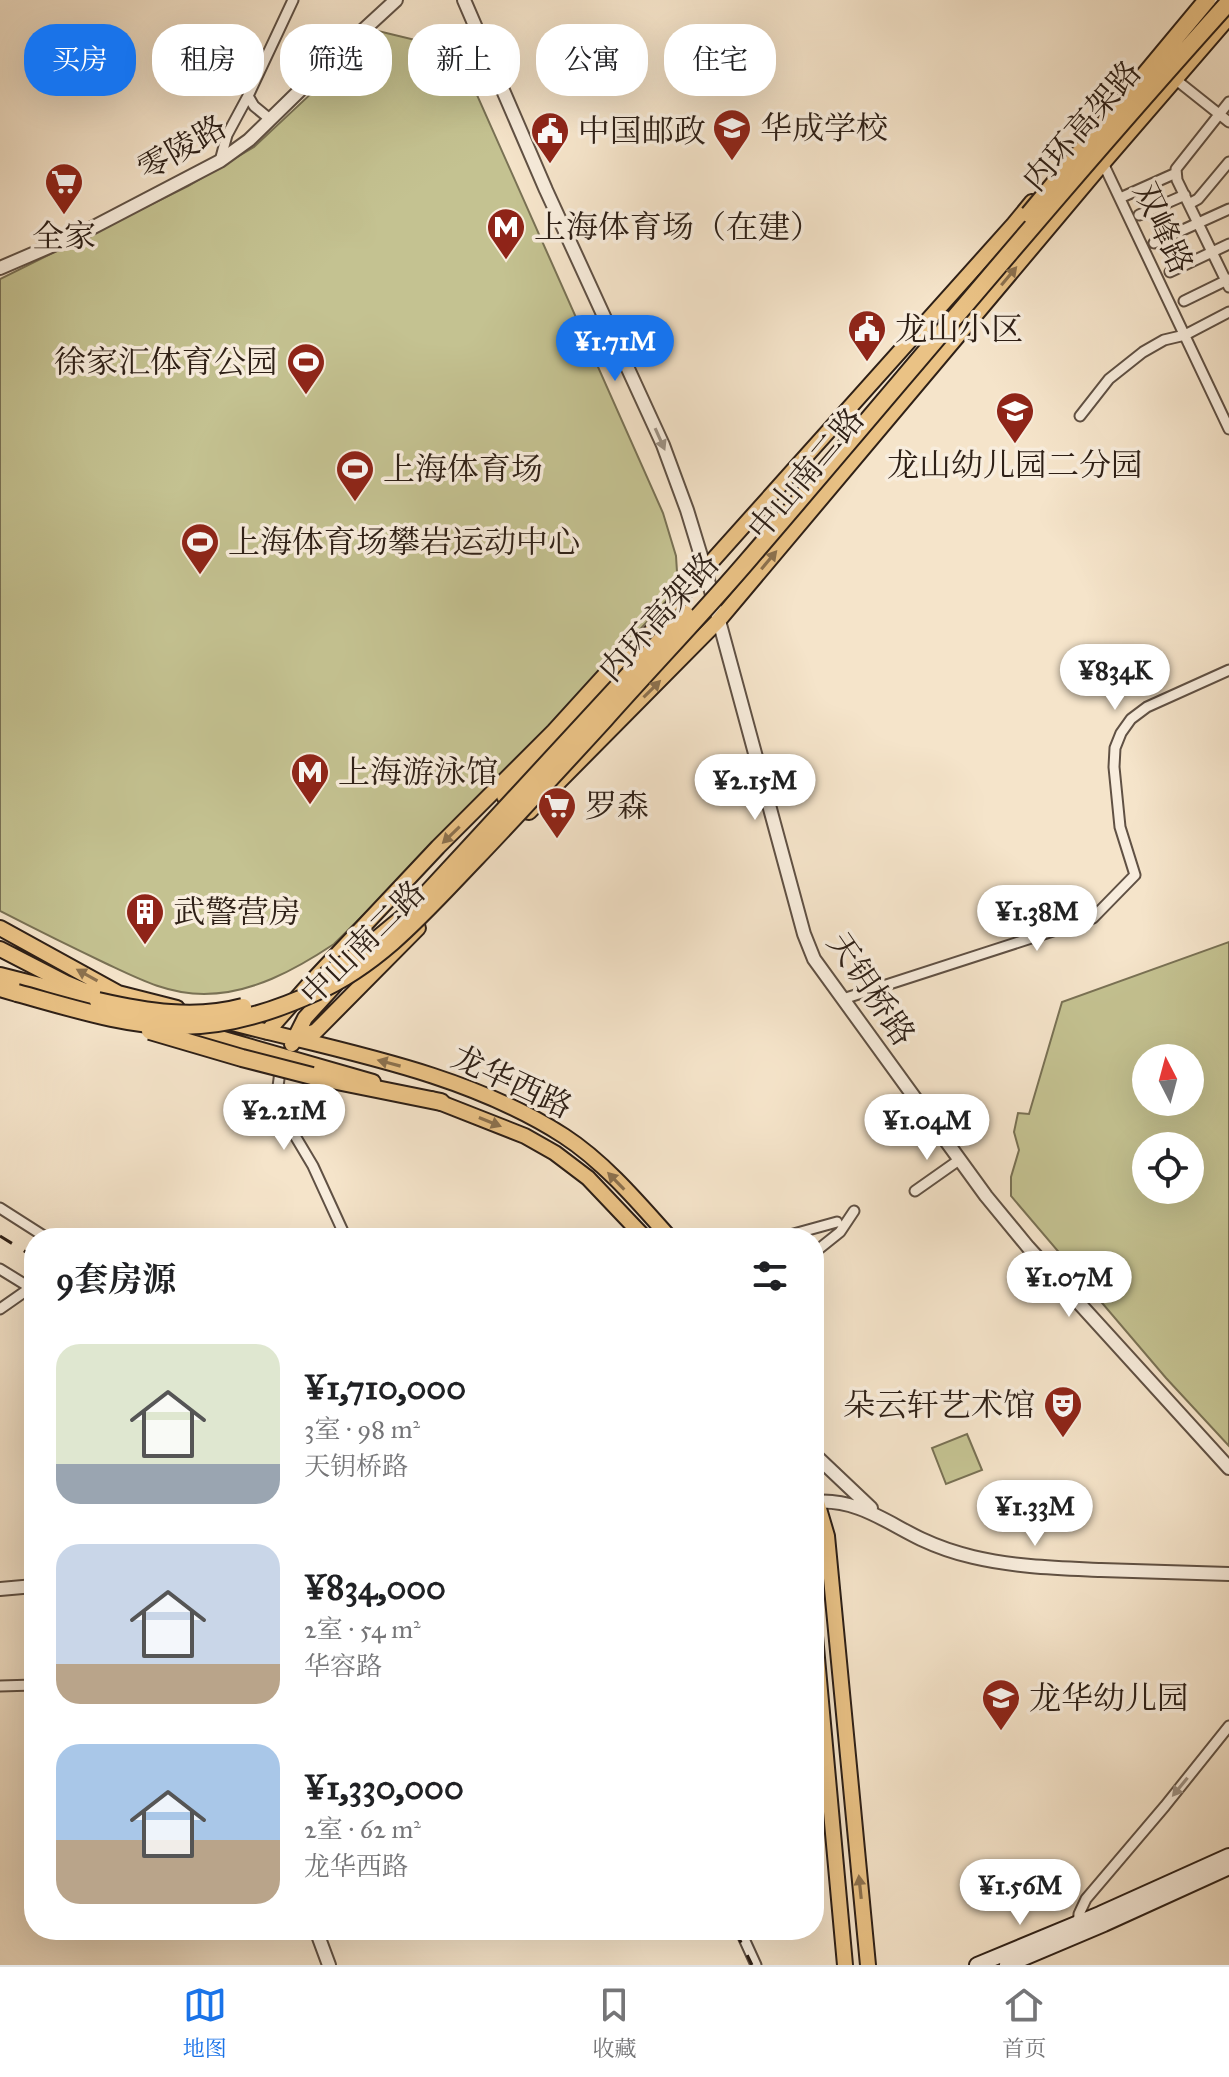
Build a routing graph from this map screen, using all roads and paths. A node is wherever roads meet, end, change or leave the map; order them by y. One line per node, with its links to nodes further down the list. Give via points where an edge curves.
1 (293, 0): 8 (street)
2 (396, 0): 13 (street, 零陵路)
3 (464, 0): 36 (street, 天钥桥路, one-way to 36, via 663,445)
4 (1197, 0): 15 (main road, 中山南二路)
5 (1207, 0): 40 (highway, 内环高架路, bridge, via 743,551)
6 (1229, 2): 46 (highway, 内环高架路, bridge, via 747,562 398,938 334,984 240,1019 178,1026)
7 (1229, 17): 9 (main road, 中山南二路)
8 (264, 62)
9 (1175, 79): 12 (street); 18 (main road, 中山南二路)
10 (248, 96): 13 (street); 16 (street)
11 (1229, 102): 12 (street)
12 (1219, 114): 14 (street); 19 (street)
13 (271, 120): 16 (street, 零陵路)
14 (1229, 122)
15 (1083, 140): 18 (street, 双峰路); 36 (main road, 中山南二路)
16 (220, 161): 28 (street, 零陵路, via 86,231)
17 (1229, 162): 21 (street, via 1198,199)
18 (1103, 163): 20 (street, 双峰路); 37 (main road, 中山南二路, one-way to 18)
19 (1176, 173): 20 (street); 21 (street)
20 (1120, 198): 33 (street, 双峰路)
21 (1187, 200): 23 (street); 24 (street)
22 (1228, 209): 24 (street)
23 (1139, 215)
24 (1199, 224): 25 (street); 27 (street)
25 (1154, 243)
26 (1229, 244): 27 (street)
27 (1212, 252): 29 (street); 30 (street)
28 (0, 268)
29 (1170, 272)
30 (1228, 282): 31 (street)
31 (1184, 301)
32 (1229, 312): 33 (street)
33 (1185, 335): 34 (street, via 1164,340 1125,365); 35 (street, 双峰路)
34 (1080, 416)
35 (1229, 429)
36 (705, 569): 37 (street, 天钥桥路); 38 (main road, 中山南二路)
37 (719, 620): 45 (street, 天钥桥路, via 804,934 814,959); 48 (main road, 中山南二路, one-way to 37, via 316,1031 343,1005)
38 (640, 645): 40 (highway, via 462,845); 47 (main road, 中山南二路, one-way to 47, via 614,665 438,847); 48 (main road, 中山南二路, via 626,673 418,893 305,1018)
39 (1229, 670): 45 (street, via 1147,707 1126,726 1115,748 1114,767 1120,827 1135,875 1093,918)
40 (453, 864): 43 (highway, 内环高架路, bridge, via 409,913 357,956 311,983 236,1009 156,1012)
41 (0, 928): 47 (main road, 中山南二路, one-way to 41, via 118,993)
42 (0, 949): 49 (main road, via 157,1020)
43 (0, 976)
44 (0, 988): 46 (highway, 内环高架路, bridge)
45 (843, 999): 51 (street, 天钥桥路)
46 (95, 1013): 50 (highway, bridge, via 242,1058)
47 (267, 1032): 48 (main road, 中山南二路)
48 (294, 1039): 49 (main road, 中山南二路); 59 (main road, 龙华西路, one-way to 48, via 601,1166 566,1136 533,1118 431,1074)
49 (282, 1057): 50 (main road, 龙华西路); 57 (street, via 277,1094 285,1119)
50 (441, 1102): 58 (main road, 龙华西路, one-way to 58, via 555,1153 588,1178)
51 (959, 1160): 52 (street); 67 (street, 天钥桥路, via 1028,1247)
52 (915, 1191)
53 (0, 1208): 56 (street)
54 (854, 1211): 61 (street)
55 (837, 1222): 60 (street)
56 (31, 1228)
57 (342, 1228)
58 (636, 1228)
59 (660, 1228)
60 (815, 1228)
61 (824, 1245)
62 (0, 1269): 63 (street)
63 (24, 1284)
64 (24, 1294): 65 (street)
65 (0, 1309)
66 (824, 1463): 69 (street)
67 (1229, 1468)
68 (824, 1500): 69 (street)
69 (882, 1518): 71 (street, via 946,1550 989,1560)
70 (824, 1527): 86 (main road, one-way to 70)
71 (1229, 1574)
72 (24, 1587): 73 (street)
73 (0, 1589)
74 (24, 1685): 75 (street)
75 (0, 1686)
76 (1229, 1726): 80 (street, one-way to 80, via 1086,1899)
77 (824, 1735): 85 (main road)
78 (1229, 1856): 80 (main road)
79 (1229, 1867): 80 (main road, via 1104,1924)
80 (1078, 1929): 87 (main road); 88 (main road)
81 (320, 1940): 83 (street)
82 (745, 1940): 84 (street)
83 (329, 1965)
84 (756, 1965)
85 (845, 1965)
86 (868, 1965)
87 (977, 1965)
88 (1007, 1965)

